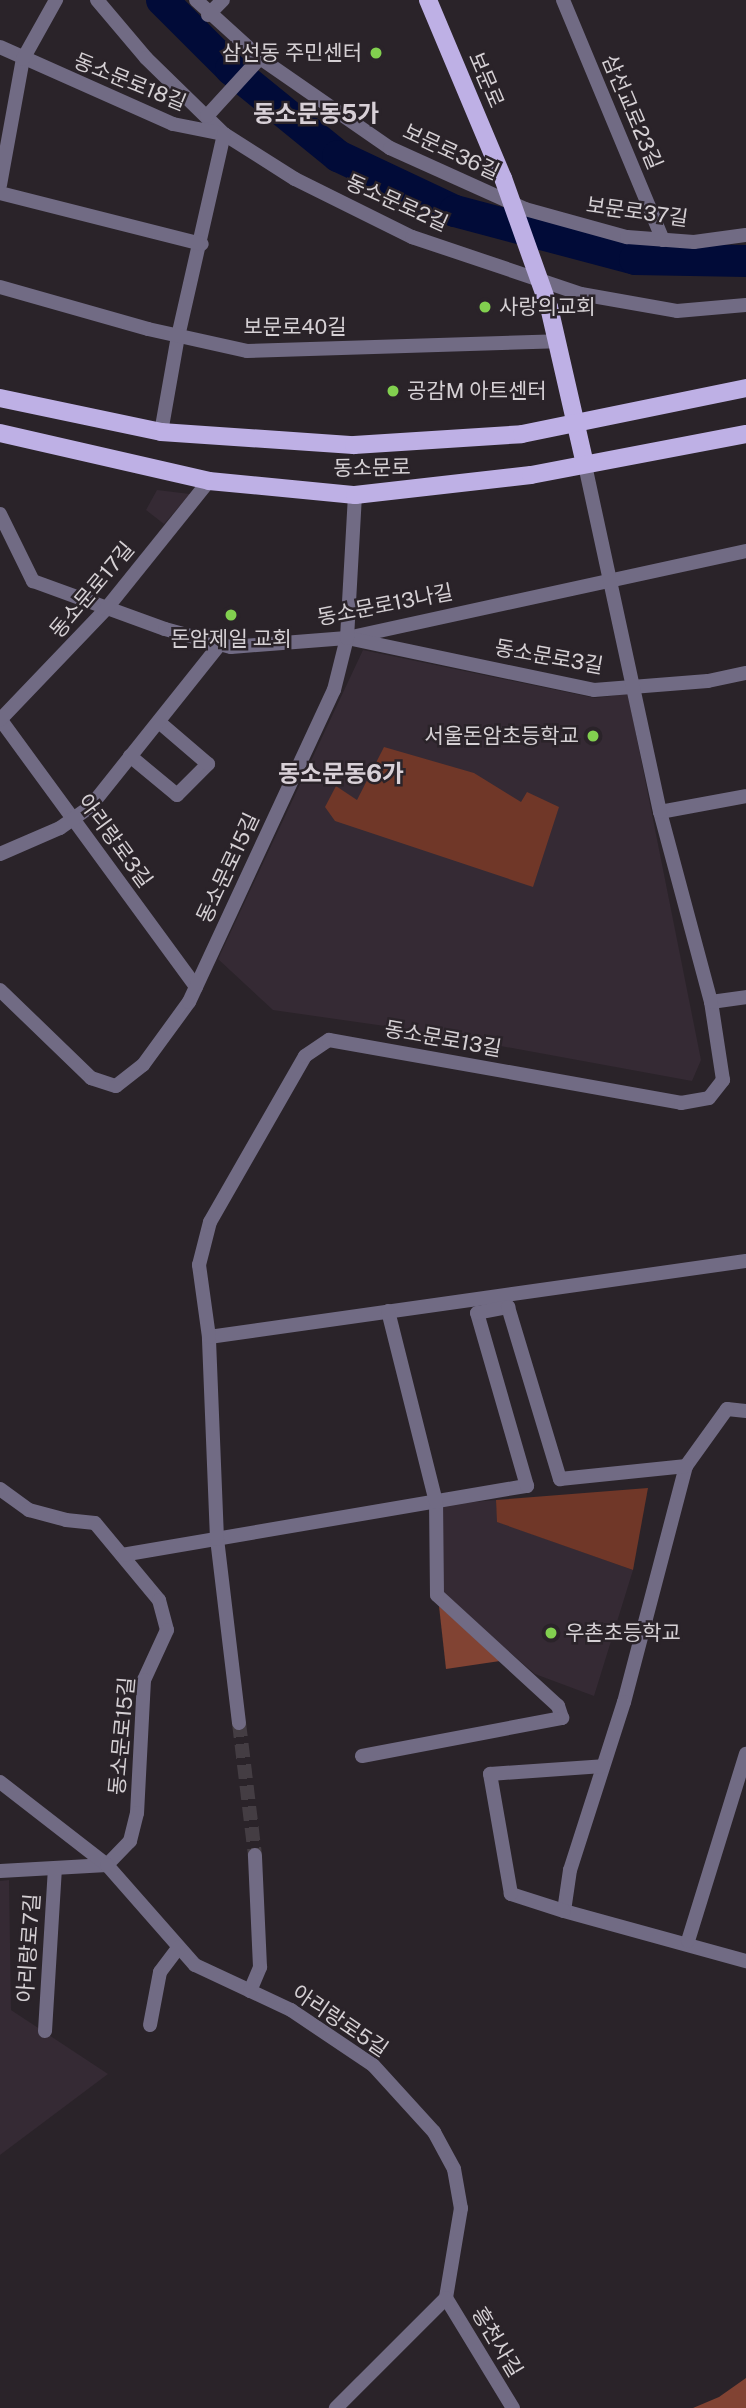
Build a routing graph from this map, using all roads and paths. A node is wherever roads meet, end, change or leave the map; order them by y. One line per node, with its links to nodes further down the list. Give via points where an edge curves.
1 (56, 0): 10 (street)
2 (97, 0): 11 (street, 동소문로2길, via 146,58)
3 (196, 0): 7 (street, 보문로36길)
4 (223, 0): 7 (street)
5 (428, 0): 22 (main road, 보문로, bridge, via 503,178)
6 (563, 0): 17 (street, 삼선교로23길)
7 (208, 15): 9 (street, 보문로36길)
8 (0, 47): 10 (street, 동소문로18길)
9 (260, 58): 11 (street); 15 (street, 보문로36길, via 390,148)
10 (23, 59): 12 (street, 동소문로18길, via 173,124); 13 (street)
11 (207, 116): 12 (street, 동소문로2길)
12 (224, 134): 18 (street); 20 (street, 동소문로2길, via 295,180 412,237 581,294 677,311)
13 (0, 185)
14 (0, 193): 18 (street)
15 (524, 209): 17 (street, 보문로37길, via 627,237)
16 (746, 235): 17 (street, 보문로37길, via 694,242)
17 (663, 240)
18 (202, 244): 21 (street)
19 (0, 287): 21 (street, 보문로40길)
20 (746, 305)
21 (178, 336): 22 (street, 보문로40길, via 247,351); 26 (street)
22 (557, 341): 25 (main road)
23 (746, 388): 25 (main road, 동소문로)
24 (0, 398): 26 (main road, 동소문로)
25 (575, 423): 26 (main road, 동소문로, via 522,434 354,444); 29 (main road)
26 (161, 432)
27 (0, 433): 30 (main road, 동소문로)
28 (746, 434): 29 (main road, 동소문로)
29 (585, 464): 31 (main road, 동소문로, via 443,488); 34 (street, 동소문로13길)
30 (209, 481): 31 (main road, 동소문로); 35 (street, 동소문로17길)
31 (355, 495): 36 (street, 동소문로15길)
32 (0, 514): 35 (street, via 33,581)
33 (746, 551): 34 (street, 동소문로13나길)
34 (611, 579): 36 (street, 동소문로13나길); 39 (street, 동소문로13길)
35 (106, 609): 37 (street); 40 (street, 동소문로17길)
36 (347, 638): 37 (street, 동소문로13나길, via 231,647); 39 (street, 동소문로3길, via 594,690); 47 (street, 동소문로15길, via 334,690)
37 (220, 644): 41 (street)
38 (746, 673): 39 (street, 동소문로3길)
39 (636, 687): 44 (street, 동소문로13길)
40 (0, 720): 45 (street, 아리랑로3길)
41 (159, 722): 42 (street); 42 (street, via 208,765 177,795)
42 (130, 756): 45 (street, via 90,807)
43 (746, 796): 44 (street)
44 (660, 813): 50 (street, 동소문로13길)
45 (72, 819): 46 (street); 47 (street, 아리랑로3길)
46 (0, 854)
47 (196, 987): 48 (street, 동소문로15길, via 143,1065 116,1086 91,1077)
48 (0, 990)
49 (746, 997): 50 (street)
50 (711, 1002): 53 (street, 동소문로13길, via 723,1080 709,1098 681,1103 329,1040 305,1056 210,1222 199,1265)
51 (746, 1261): 52 (street)
52 (388, 1311): 53 (street); 57 (street)
53 (208, 1337): 58 (street)
54 (746, 1411): 55 (street, via 727,1409)
55 (686, 1466): 57 (street, via 560,1479 508,1307 478,1313 527,1486); 63 (street)
56 (0, 1489): 59 (street, 동소문로15길, via 29,1510 95,1522)
57 (436, 1502): 58 (street); 62 (street, via 437,1595 558,1706 562,1718)
58 (217, 1539): 59 (street); 60 (street)
59 (122, 1555): 66 (street, 동소문로15길, via 159,1600 167,1630 144,1680 137,1813 130,1841)
60 (239, 1723)
61 (746, 1754): 70 (street)
62 (362, 1756)
63 (603, 1766): 69 (street, via 569,1870); 69 (street, via 490,1774 510,1894)
64 (0, 1782): 66 (street, 아리랑로5길)
65 (254, 1855): 73 (street, via 260,1967)
66 (107, 1865): 67 (street, 아리랑로7길); 71 (street, 아리랑로5길)
67 (55, 1868): 68 (street, 아리랑로7길); 75 (street, 아리랑로7길)
68 (0, 1871)
69 (565, 1910): 70 (street)
70 (688, 1941): 72 (street)
71 (179, 1947): 73 (street, 아리랑로5길, via 195,1965); 74 (street, via 160,1972)
72 (745, 1956)
73 (250, 1991): 76 (street, 아리랑로5길, via 291,2010 373,2065 434,2132 454,2169 461,2208)
74 (150, 2025)
75 (45, 2031)
76 (446, 2298): 77 (street); 78 (street, 흥천사길)
77 (336, 2408)
78 (513, 2408)

